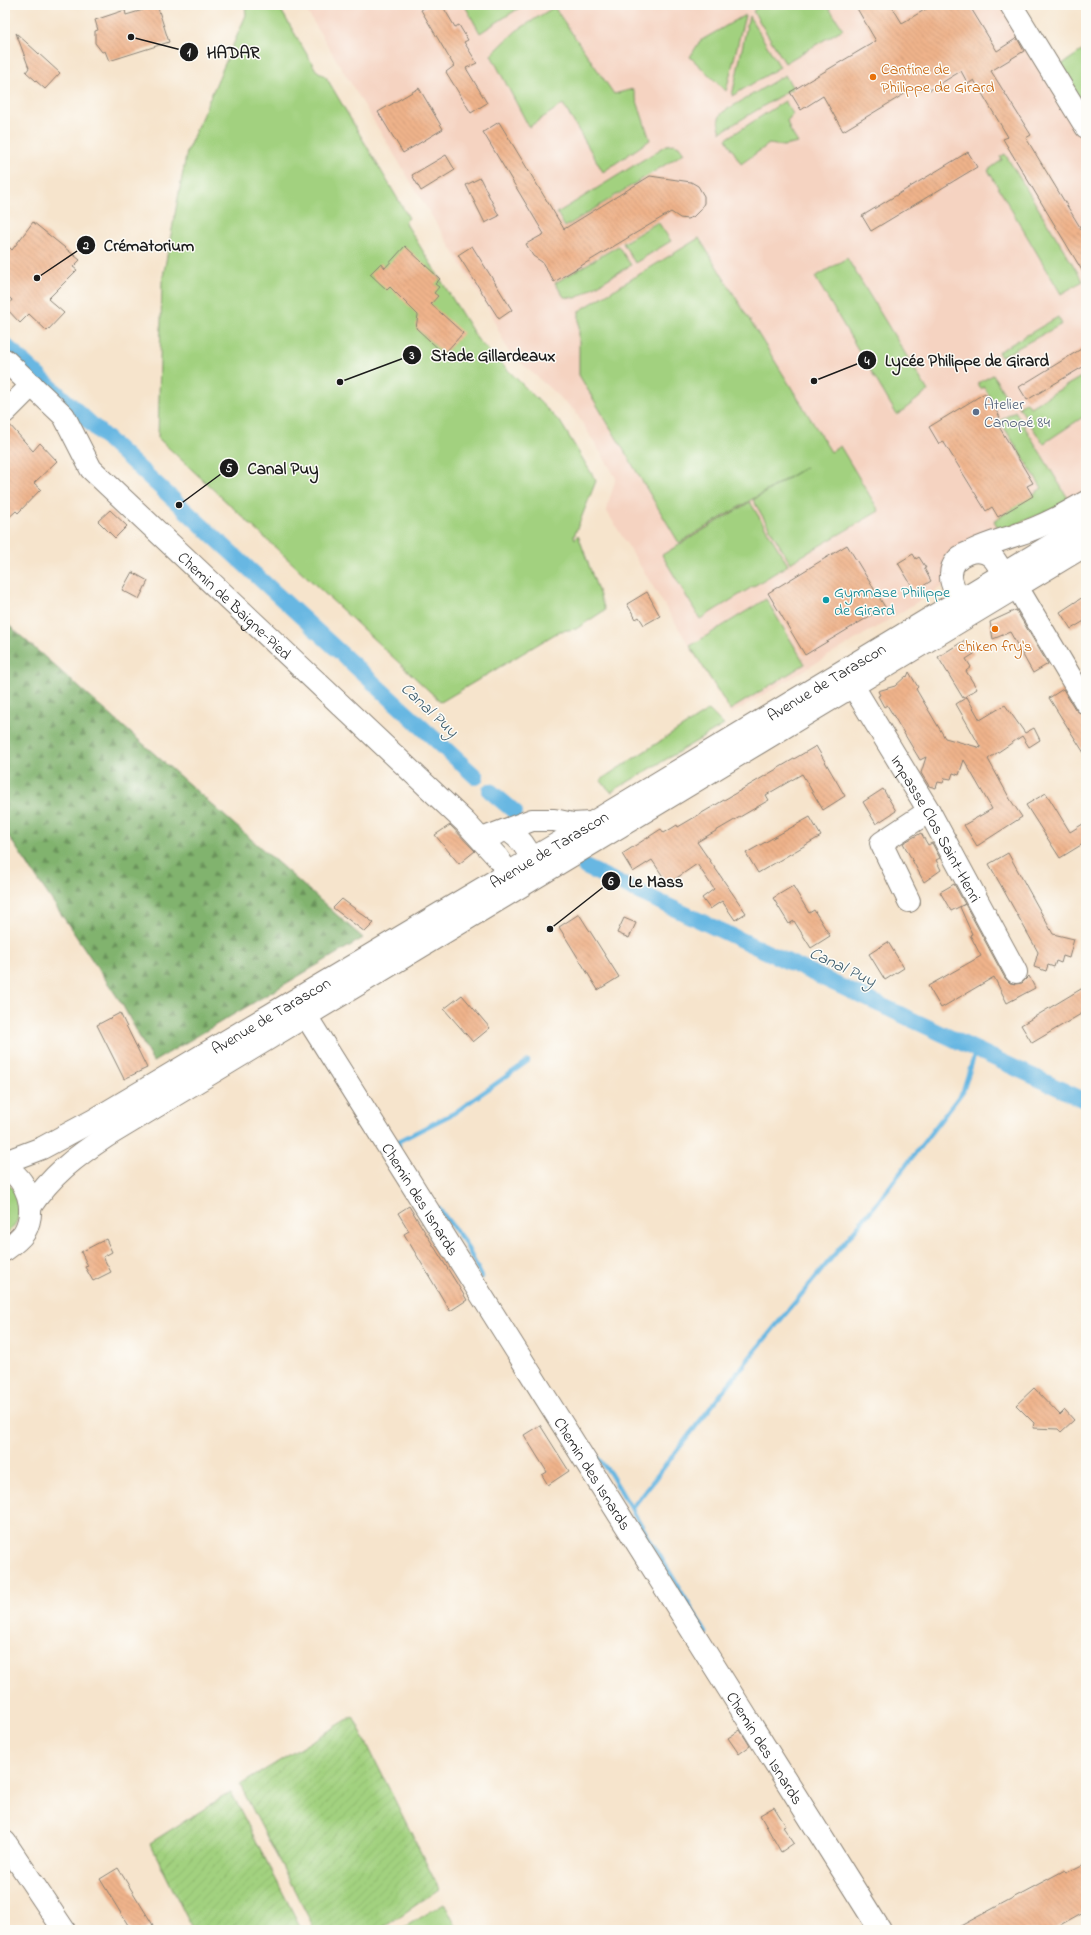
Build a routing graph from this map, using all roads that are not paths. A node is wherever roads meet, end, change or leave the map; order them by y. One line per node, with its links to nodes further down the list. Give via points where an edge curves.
1 (1011, 5): 2 (street)
2 (1086, 127)
3 (5, 360): 4 (street, Chemin de Baigne-Pied)
4 (32, 385): 5 (street); 17 (street, Chemin de Baigne-Pied, via 64,416 91,469)
5 (5, 412)
6 (1086, 502): 9 (street, via 1020,534 991,542)
7 (1086, 524): 10 (street, Avenue de Tarascon)
8 (1086, 545): 10 (street, Avenue de Tarascon)
9 (972, 551): 10 (street, via 984,552 993,558); 11 (street, via 962,555 954,563 950,573 952,584)
10 (1010, 581): 11 (street, Avenue de Tarascon); 12 (street, Avenue de Tarascon); 13 (street)
11 (961, 600): 15 (street, Avenue de Tarascon)
12 (853, 686): 14 (street, Impasse Clos Saint-Henri); 18 (street, Avenue de Tarascon)
13 (1086, 703)
14 (929, 811): 19 (street, via 881,843); 20 (street, Impasse Clos Saint-Henri)
15 (591, 823): 16 (street, via 532,820); 18 (street, Avenue de Tarascon)
16 (507, 830): 17 (street); 18 (street, via 522,841)
17 (482, 839): 18 (street, Chemin de Baigne-Pied, via 498,858)
18 (525, 874): 21 (street, Avenue de Tarascon); 22 (street, Avenue de Tarascon, via 94,1120 42,1148)
19 (909, 901)
20 (1016, 972)
21 (306, 1016): 24 (street, Avenue de Tarascon, via 83,1152 44,1187); 28 (street, Chemin des Isnards)
22 (5, 1162)
23 (5, 1168): 24 (street, via 21,1181 28,1193)
24 (30, 1207): 25 (street, via 29,1221 24,1233)
25 (5, 1250)
26 (5, 1842): 27 (street)
27 (64, 1930)
28 (880, 1930)

